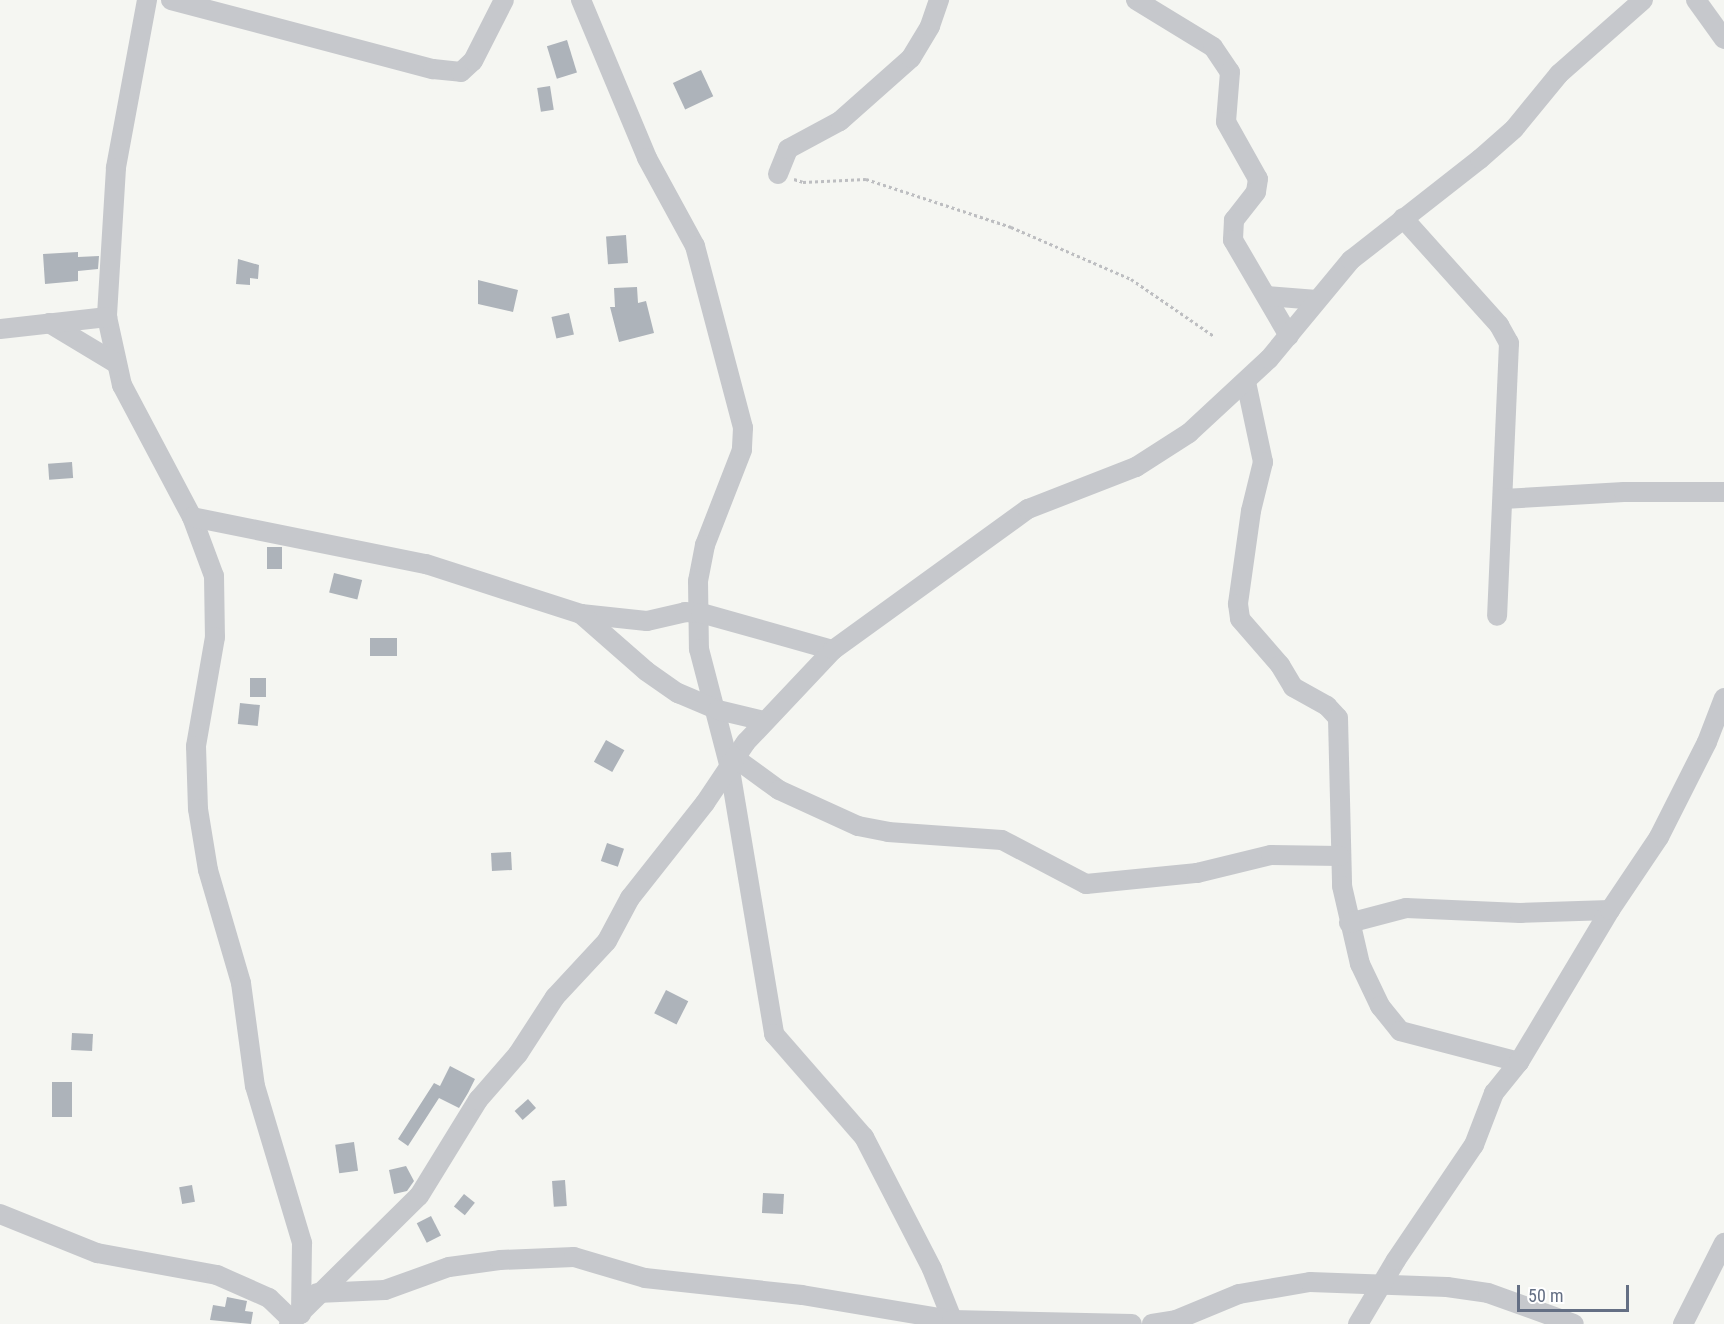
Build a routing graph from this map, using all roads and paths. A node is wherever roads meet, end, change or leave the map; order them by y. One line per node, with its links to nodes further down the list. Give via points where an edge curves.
1 (147, 0): 14 (street, via 113,189)
2 (171, 0): 3 (street, via 433,69 460,72 473,61)
3 (504, 0)
4 (581, 0): 24 (street, via 647,159 695,246 739,407 742,450 705,545 699,581)
5 (939, 0): 10 (street, via 911,58 840,121 788,149)
6 (1136, 0): 12 (street, via 1213,47 1230,72 1226,122 1258,179 1256,192 1234,220 1233,240)
7 (1643, 0): 11 (street, via 1559,74 1514,129)
8 (1696, 0): 9 (street)
9 (1724, 39)
10 (778, 174): 17 (path, via 803,183 866,179 1011,227 1131,279)
11 (1403, 218): 13 (street, via 1351,260); 22 (street, via 1498,325 1509,344)
12 (1268, 296): 13 (street); 18 (street)
13 (1317, 300): 18 (street)
14 (107, 317): 15 (street); 19 (street)
15 (49, 323): 16 (street); 19 (street)
16 (0, 329)
17 (1214, 336)
18 (1289, 336): 20 (street)
19 (114, 362): 23 (street, via 135,413)
20 (1246, 382): 27 (street, via 1166,449 1118,475 1028,509); 32 (street, via 1263,462 1251,511 1238,604 1240,619 1280,665 1293,687 1326,706 1338,718 1343,817)
21 (1724, 492): 22 (street, via 1644,491)
22 (1503, 499): 26 (street)
23 (192, 517): 25 (street, via 426,564); 40 (street, via 210,555 216,605 215,638 196,746 198,809 208,870 241,983 255,1086 302,1243)
24 (701, 613): 25 (street, via 685,612 647,621); 27 (street); 29 (street, via 699,649 704,679)
25 (581, 614): 29 (street, via 662,683)
26 (1497, 616)
27 (833, 650): 30 (street)
28 (1724, 698): 33 (street, via 1707,742 1659,837)
29 (718, 710): 30 (street); 31 (street)
30 (764, 721): 31 (street)
31 (732, 761): 32 (street, via 779,790 853,824 888,832 1002,840 1086,884 1197,873 1271,855); 39 (street, via 705,803 630,898 606,941 555,998 518,1054 478,1100 419,1196 368,1249); 42 (street, via 774,1034 864,1137 932,1269)
32 (1340, 856): 34 (street)
33 (1610, 910): 34 (street, via 1520,913 1407,908); 35 (street)
34 (1349, 923): 35 (street, via 1360,964 1391,1024 1408,1033)
35 (1519, 1062): 38 (street, via 1494,1093 1474,1144)
36 (0, 1215): 40 (street, via 97,1254 217,1275 269,1298)
37 (1724, 1243): 47 (street, via 1694,1295)
38 (1381, 1284): 44 (street, via 1283,1284 1239,1294 1176,1320); 45 (street); 46 (street, via 1488,1293)
39 (317, 1293): 40 (street); 41 (street, via 384,1290 449,1267 574,1257 645,1278 802,1295)
40 (296, 1319)
41 (916, 1320): 42 (street)
42 (953, 1322): 43 (street)
43 (1132, 1324)
44 (1152, 1324)
45 (1358, 1324)
46 (1574, 1324)
47 (1683, 1324)

